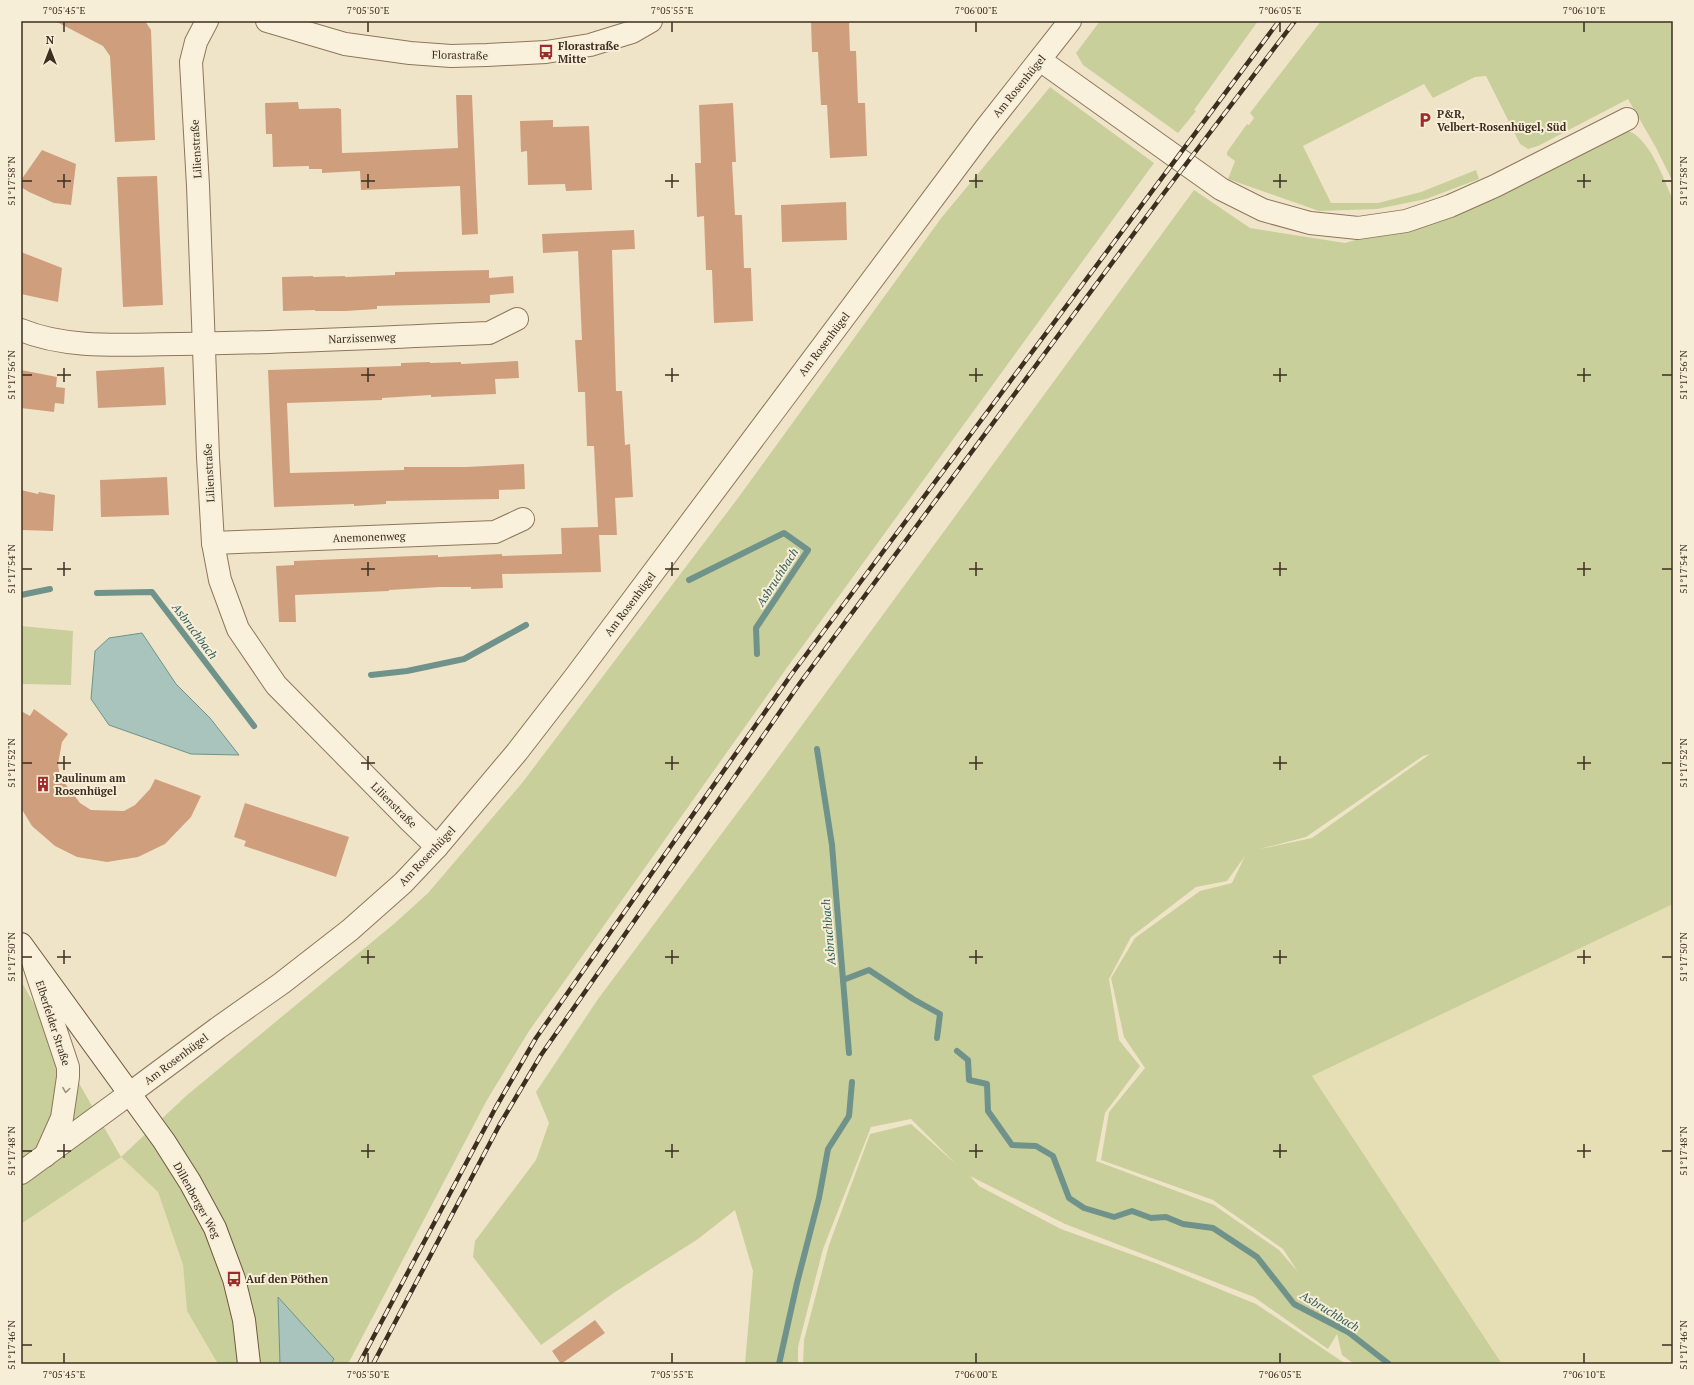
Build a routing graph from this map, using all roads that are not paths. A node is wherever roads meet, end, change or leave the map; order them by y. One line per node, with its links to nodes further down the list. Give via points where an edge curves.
1 (207, 21): 9 (street, Lilienstraße, via 196,42 191,62)
2 (267, 21): 3 (street, Florastraße, via 345,44 451,56 546,52 590,45 632,32)
3 (651, 21)
4 (1070, 21): 5 (street, Am Rosenhügel)
5 (1040, 60): 6 (street, via 1221,189 1262,210 1310,223 1358,228 1406,221 1450,206); 12 (street, Am Rosenhügel, via 985,129 575,677 517,752)
6 (1627, 119)
7 (517, 319): 9 (street, Narzissenweg, via 489,333)
8 (21, 330): 9 (street, Narzissenweg, via 83,343 108,345)
9 (204, 344): 11 (street, Lilienstraße)
10 (523, 520): 11 (street, Anemonenweg, via 495,532)
11 (213, 543): 12 (street, Lilienstraße, via 220,580 238,629 276,685)
12 (437, 847): 14 (street, Am Rosenhügel, via 403,883 350,930 282,983)
13 (26, 951): 14 (street, Elberfelder Straße); 15 (street, Elberfelder Straße, one-way to 15, via 68,1067 62,1118)
14 (129, 1094): 15 (street); 17 (street, Dillenberger Weg, via 164,1141 215,1228 234,1279 244,1320)
15 (45, 1156): 16 (street)
16 (21, 1173)
17 (249, 1364)

